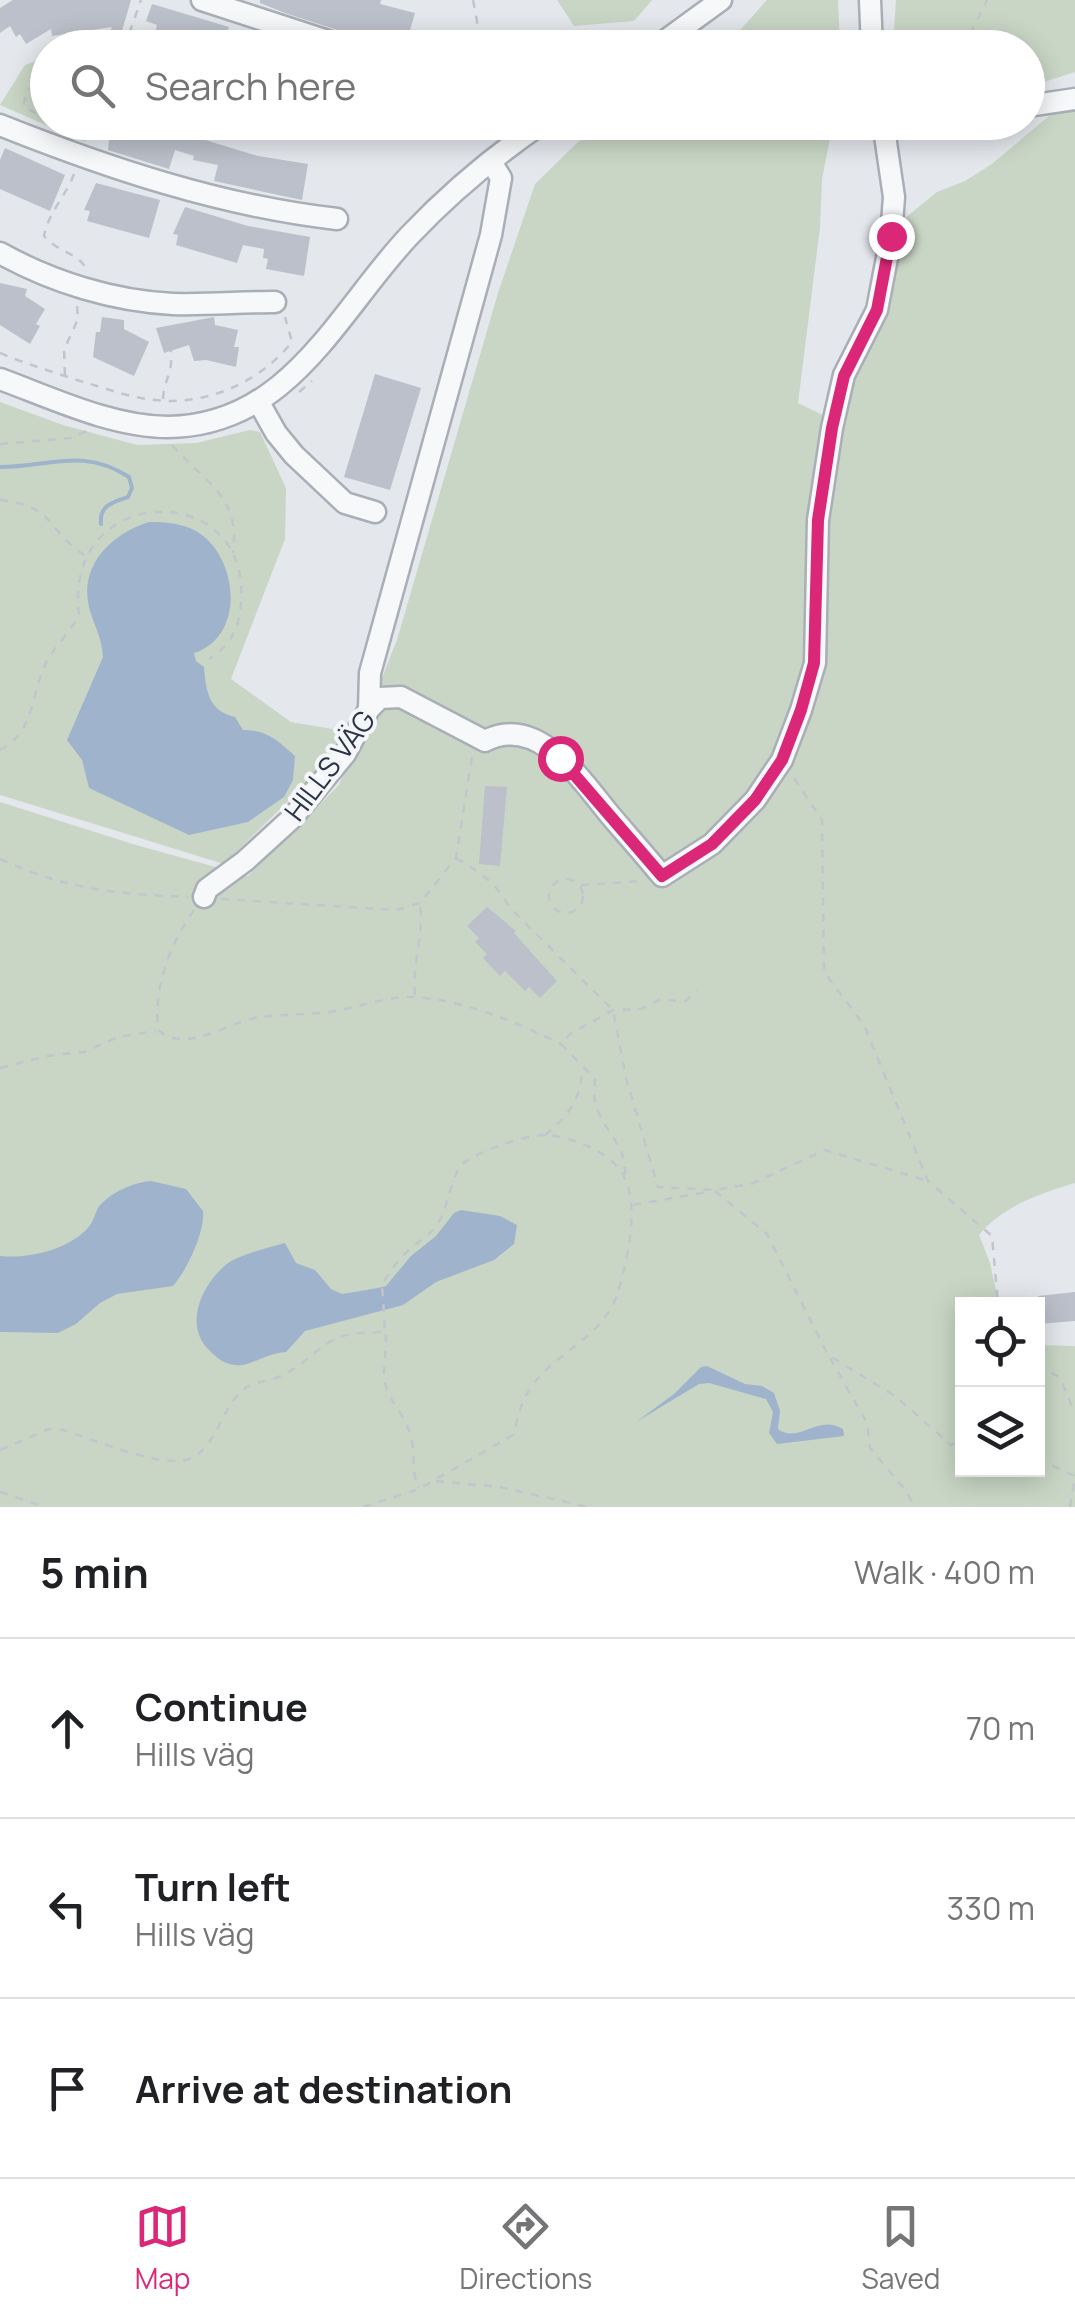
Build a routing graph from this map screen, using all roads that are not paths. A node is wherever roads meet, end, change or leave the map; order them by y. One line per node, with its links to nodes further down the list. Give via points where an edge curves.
1 (202, 0): 4 (street)
2 (721, 0): 5 (street)
3 (870, 0): 6 (street)
4 (294, 30)
5 (680, 30)
6 (871, 30)
7 (1075, 99): 8 (street)
8 (1045, 103)
9 (0, 125): 10 (street)
10 (30, 137)
11 (39, 140): 15 (street, via 257,208)
12 (529, 140): 14 (street)
13 (886, 140): 21 (street, HILLS VÄG, via 894,196 891,236 877,310 844,376 832,428 818,520 814,663 782,760 755,800 712,844 662,876 560,758 530,738 502,734 485,741 401,697 385,696)
14 (491, 162): 19 (street, via 408,237); 21 (street, via 501,178 491,235 370,673)
15 (337, 220)
16 (0, 253): 17 (street, via 82,287 136,300)
17 (276, 302)
18 (0, 378): 19 (street, via 149,426 187,426)
19 (262, 408): 20 (street, via 294,455 345,503)
20 (375, 512)
21 (369, 709): 22 (street, HILLS VÄG, via 345,754 292,818)
22 (204, 897)

